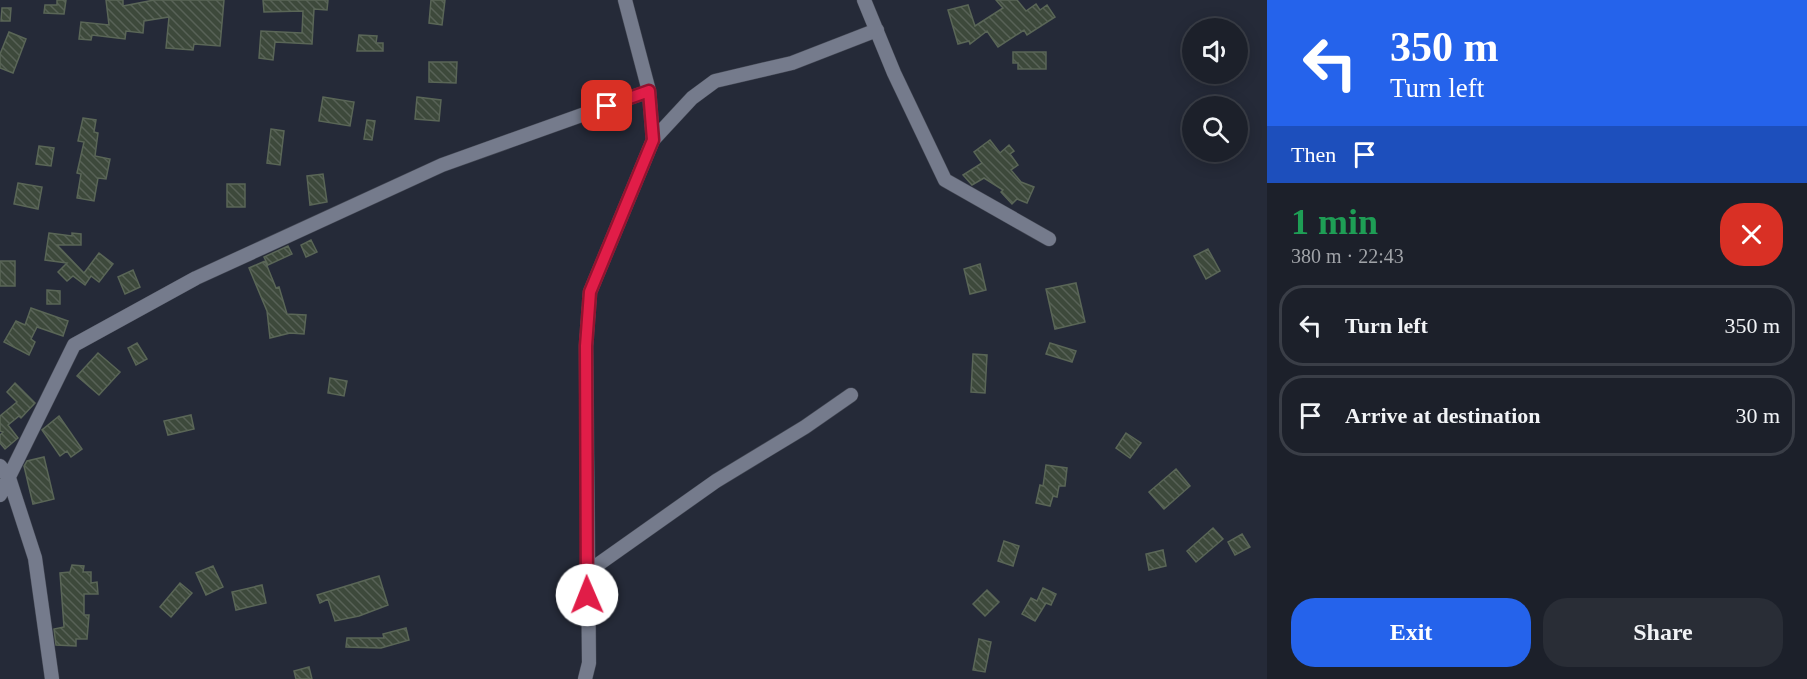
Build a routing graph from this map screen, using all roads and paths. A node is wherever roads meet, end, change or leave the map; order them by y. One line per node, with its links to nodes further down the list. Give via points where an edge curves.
1 (625, 0): 4 (street)
2 (864, 0): 3 (street)
3 (877, 30): 5 (street, via 792,63 715,81 692,98); 6 (street, via 945,180)
4 (649, 91): 5 (street); 9 (street, via 442,165 196,278 74,345)
5 (653, 140): 11 (street, via 590,292 586,346)
6 (1048, 239)
7 (851, 394): 11 (street, via 716,481)
8 (0, 466): 9 (street)
9 (9, 478): 10 (street); 12 (street, via 35,558)
10 (0, 495)
11 (586, 573): 13 (street, via 589,663)
12 (52, 679)
13 (585, 679)

